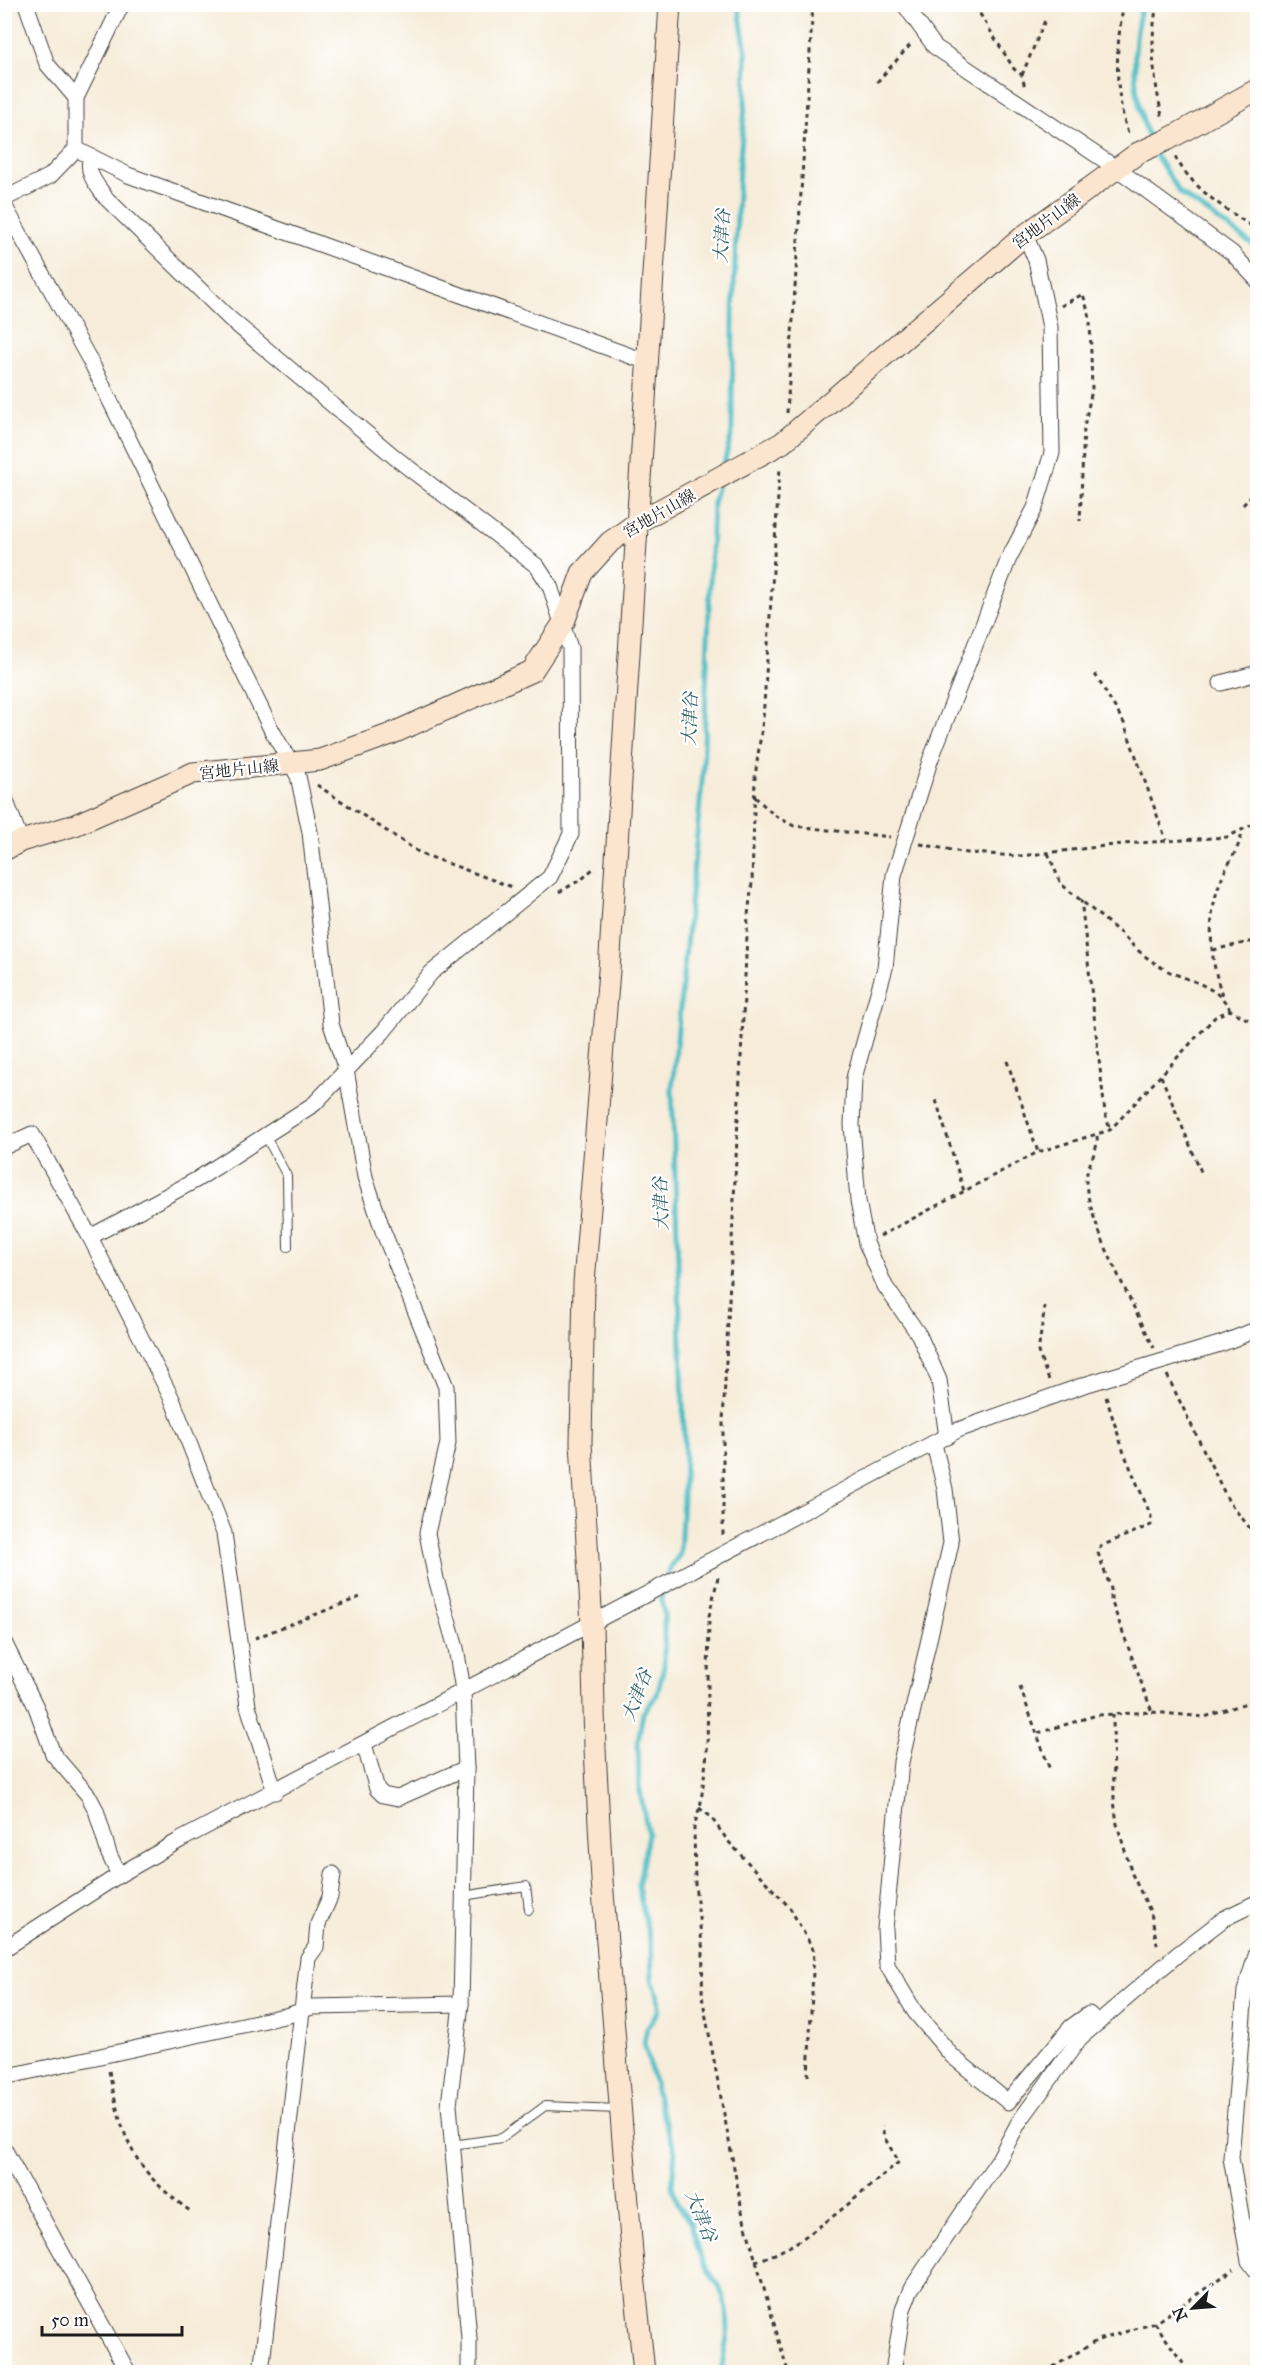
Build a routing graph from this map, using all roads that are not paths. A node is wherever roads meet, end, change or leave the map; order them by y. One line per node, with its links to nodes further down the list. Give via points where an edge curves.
1 (26, 4): 6 (street, via 47,64)
2 (122, 4): 6 (street)
3 (670, 4): 14 (street)
4 (904, 4): 9 (street, via 935,47)
5 (1257, 89): 9 (street, 宮地片山線)
6 (76, 98): 7 (street)
7 (76, 149): 8 (street); 10 (street, via 50,176)
8 (91, 157): 14 (street, via 128,175); 16 (street, via 90,175 106,198 229,318 397,459 537,566 550,586)
9 (1116, 168): 12 (street, 宮地片山線); 13 (street, via 1232,254)
10 (4, 199)
11 (4, 205): 19 (street, via 93,366 271,729)
12 (1025, 235): 15 (street, 宮地片山線, via 782,443); 28 (street, via 1036,260 1050,327 1052,453 1035,508 1009,558 930,761 894,875 885,968 854,1078 852,1125 858,1201 867,1243 885,1286 920,1335 939,1380)
13 (1257, 280)
14 (650, 363): 15 (street)
15 (638, 522): 16 (street, 宮地片山線, via 610,542 582,573); 29 (street, via 584,1283 581,1443)
16 (564, 622): 19 (street, 宮地片山線, via 532,671 391,734); 22 (street, via 570,648 571,834 550,877 431,973)
17 (1257, 673): 18 (street)
18 (1221, 682)
19 (295, 770): 21 (street, 宮地片山線, via 252,765 193,773 75,825); 22 (street, via 310,832 331,1024)
20 (4, 796): 21 (street)
21 (13, 845)
22 (346, 1070): 23 (street, via 314,1104); 31 (street, via 365,1177 446,1387 448,1443 427,1533)
23 (265, 1135): 25 (street, via 196,1180); 26 (lane, via 287,1176)
24 (4, 1147): 25 (street, via 32,1134)
25 (90, 1238): 34 (street, via 172,1399 224,1533 248,1706)
26 (288, 1246)
27 (1257, 1329): 28 (street, via 1056,1395 958,1430)
28 (940, 1441): 29 (street); 44 (street, via 951,1543 901,1762 885,1929 887,1965 915,2012 952,2056 1008,2102 1071,2027 1089,2014)
29 (596, 1621): 31 (street); 46 (street, via 595,1749)
30 (4, 1642): 36 (street, via 36,1707 53,1754 96,1810 109,1854)
31 (463, 1690): 32 (street); 33 (street)
32 (364, 1744): 33 (street, via 368,1768 383,1795 398,1798); 34 (street)
33 (466, 1768): 37 (street)
34 (275, 1792): 36 (street)
35 (333, 1874): 43 (street, via 330,1897 318,1924 316,1947 308,1958)
36 (120, 1875): 40 (street)
37 (462, 1896): 39 (lane, via 526,1886); 42 (street)
38 (1257, 1902): 44 (street, via 1225,1918 1178,1954)
39 (529, 1910)
40 (4, 1949)
41 (1257, 1949): 49 (street, via 1245,1991 1232,2158)
42 (461, 2004): 43 (street); 47 (street, via 448,2105)
43 (300, 2010): 45 (street); 51 (street)
44 (1098, 2024): 54 (street, via 1080,2038 1019,2122 911,2289 901,2318)
45 (4, 2077)
46 (619, 2109): 47 (lane, via 544,2106 502,2138); 53 (street)
47 (452, 2145): 52 (street)
48 (4, 2150): 50 (street)
49 (1253, 2267)
50 (128, 2373)
51 (261, 2373)
52 (469, 2373)
53 (644, 2373)
54 (893, 2373)

